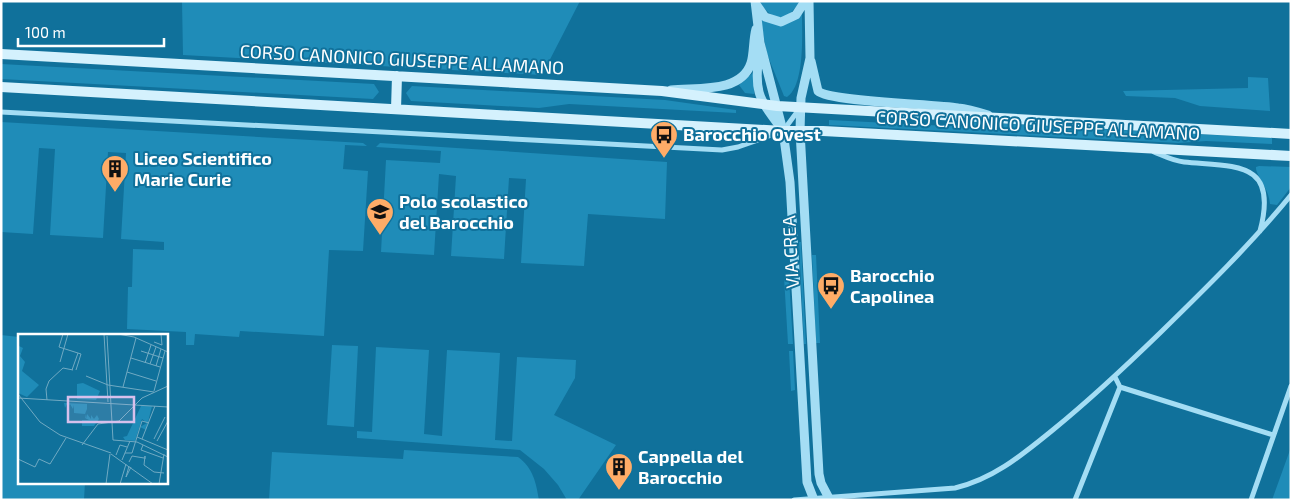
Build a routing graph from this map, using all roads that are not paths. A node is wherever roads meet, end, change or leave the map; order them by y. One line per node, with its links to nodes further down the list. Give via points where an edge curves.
1 (807, 1): 2 (street, via 796,15 781,22 770,20); 6 (street, VIA CREA)
2 (755, 2): 3 (street, VIA CREA)
3 (757, 24): 4 (street, VIA CREA); 9 (street, via 751,63 744,75 726,86)
4 (760, 43): 10 (street, VIA CREA, via 757,93); 11 (street, VIA CREA)
5 (1, 54): 7 (main road, CORSO CANONICO GIUSEPPE ALLAMANO)
6 (810, 58): 12 (street, VIA CREA); 15 (street, via 818,91 826,95 874,102 957,107)
7 (397, 76): 9 (main road, CORSO CANONICO GIUSEPPE ALLAMANO); 13 (main road)
8 (1, 87): 13 (main road, CORSO CANONICO GIUSEPPE ALLAMANO)
9 (662, 90): 10 (main road, CORSO CANONICO GIUSEPPE ALLAMANO)
10 (763, 104): 11 (main road, CORSO CANONICO GIUSEPPE ALLAMANO); 16 (street, VIA CREA)
11 (776, 106): 12 (main road, CORSO CANONICO GIUSEPPE ALLAMANO); 16 (street, VIA CREA)
12 (801, 106): 15 (main road, CORSO CANONICO GIUSEPPE ALLAMANO); 16 (street); 17 (street, VIA CREA)
13 (396, 109): 16 (main road, CORSO CANONICO GIUSEPPE ALLAMANO)
14 (1, 112): 16 (street, CORSO CANONICO GIUSEPPE ALLAMANO, via 722,150)
15 (996, 117): 18 (main road, CORSO CANONICO GIUSEPPE ALLAMANO)
16 (783, 131): 17 (main road, CORSO CANONICO GIUSEPPE ALLAMANO); 27 (street, VIA CREA, via 790,182 807,482)
17 (800, 131): 19 (main road, CORSO CANONICO GIUSEPPE ALLAMANO); 28 (street, VIA CREA, via 819,474)
18 (1291, 134)
19 (1144, 148): 20 (main road, CORSO CANONICO GIUSEPPE ALLAMANO); 22 (street, via 1174,160 1224,163 1248,171 1257,179 1265,195 1265,213)
20 (1291, 156)
21 (1291, 195): 22 (street)
22 (1259, 233): 23 (street)
23 (1115, 377): 25 (street); 28 (street, via 1025,453 999,472 977,482 937,490)
24 (1291, 386): 26 (street)
25 (1120, 387): 26 (street); 30 (street)
26 (1274, 435): 31 (street)
27 (814, 499): 28 (street); 29 (street)
28 (829, 499)
29 (794, 500)
30 (1075, 500)
31 (1251, 500)

